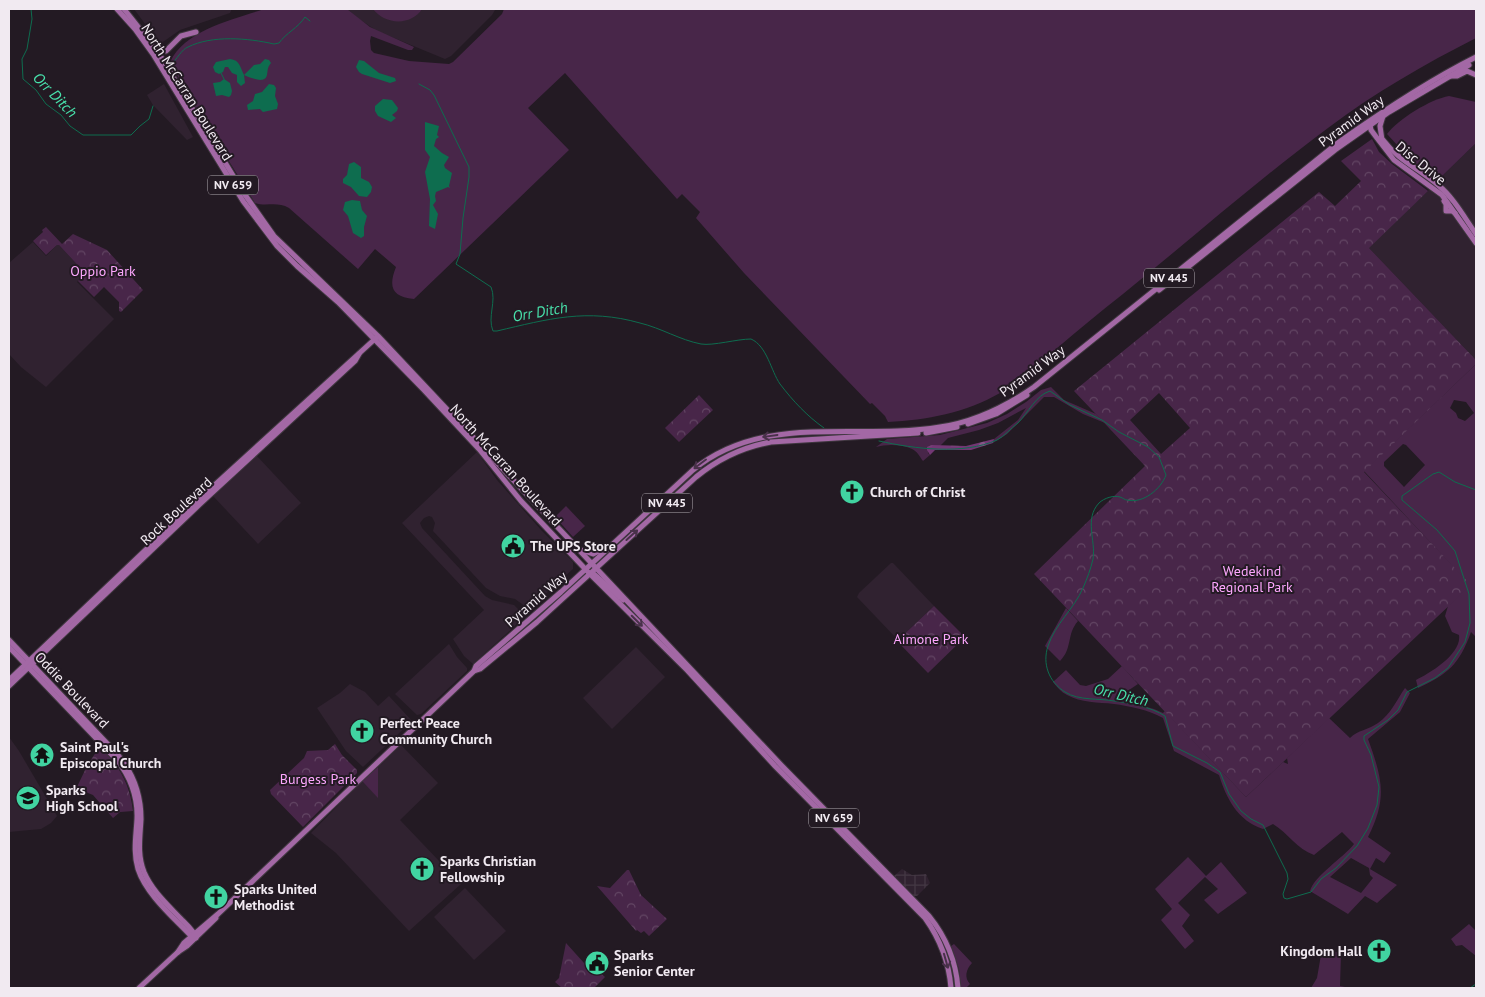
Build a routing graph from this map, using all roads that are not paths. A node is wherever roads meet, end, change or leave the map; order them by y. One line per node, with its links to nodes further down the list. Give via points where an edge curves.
1 (117, 9): 21 (main road, North McCarran Boulevard / NV 659, via 153,54 252,215 288,256)
2 (124, 9): 4 (main road, North McCarran Boulevard / NV 659)
3 (196, 32): 4 (main road, via 181,36 166,51)
4 (155, 48): 21 (main road, North McCarran Boulevard / NV 659, via 267,226)
5 (1476, 59): 6 (main road, Pyramid Way / NV 445); 9 (main road, Pyramid Way / NV 445, via 1434,80)
6 (1450, 75): 7 (main road, via 1470,71); 8 (main road, Pyramid Way / NV 445)
7 (1476, 75)
8 (1383, 116): 9 (main road, Pyramid Way / NV 445); 10 (main road)
9 (1369, 123): 10 (main road, Disc Drive); 11 (main road, Pyramid Way / NV 445); 24 (main road, Pyramid Way / NV 445, one-way to 24, via 1318,158 1034,387 1005,405 939,428 781,434 739,443 699,465)
10 (1380, 140): 11 (main road, via 1363,134); 12 (main road, Disc Drive); 13 (main road, Disc Drive, via 1400,159)
11 (1335, 150): 27 (main road, Pyramid Way / NV 445, one-way to 11, via 696,477 737,451 780,442 941,431 974,422 1013,405)
12 (1405, 168): 13 (main road); 14 (main road, Disc Drive)
13 (1434, 182): 17 (main road, Disc Drive, via 1449,196)
14 (1427, 183): 15 (main road, Disc Drive); 16 (main road, via 1446,203 1446,211)
15 (1452, 207): 16 (main road, Disc Drive); 17 (main road)
16 (1457, 215): 17 (main road, Disc Drive)
17 (1470, 229): 18 (main road, Disc Drive); 19 (main road, Disc Drive); 20 (main road)
18 (1476, 234)
19 (1476, 243)
20 (1476, 247)
21 (376, 338): 22 (main road, North McCarran Boulevard / NV 659); 23 (main road, North McCarran Boulevard / NV 659); 30 (main road, Rock Boulevard)
22 (503, 479): 23 (main road); 27 (main road, North McCarran Boulevard / NV 659)
23 (516, 484): 25 (main road, North McCarran Boulevard / NV 659)
24 (610, 546): 25 (main road, via 594,554); 26 (main road, Pyramid Way / NV 445)
25 (576, 547): 26 (main road, North McCarran Boulevard / NV 659)
26 (591, 563): 27 (main road, North McCarran Boulevard / NV 659)
27 (591, 571): 33 (main road, Pyramid Way / NV 445, via 480,670 474,671); 38 (main road, North McCarran Boulevard / NV 659, one-way to 38, via 775,766 925,918 943,951); 39 (main road, North McCarran Boulevard / NV 659, via 632,606 929,916 948,944)
28 (9, 640): 30 (main road, Oddie Boulevard)
29 (9, 647): 30 (main road, Oddie Boulevard)
30 (28, 664): 31 (main road, Rock Boulevard); 32 (main road, Rock Boulevard); 35 (main road, Oddie Boulevard, via 126,766 139,799 138,847 143,868 152,887); 36 (main road, Oddie Boulevard, via 126,774 136,805 134,849 139,872 152,893)
31 (9, 680)
32 (9, 686)
33 (218, 914): 34 (main road, Pyramid Way / NV 445); 36 (main road, Pyramid Way / NV 445)
34 (206, 923): 35 (main road, via 194,927); 36 (main road, Pyramid Way / NV 445)
35 (186, 924): 36 (main road, Oddie Boulevard)
36 (194, 936): 37 (main road, Pyramid Way / NV 445)
37 (139, 988)
38 (951, 988)
39 (959, 988)

